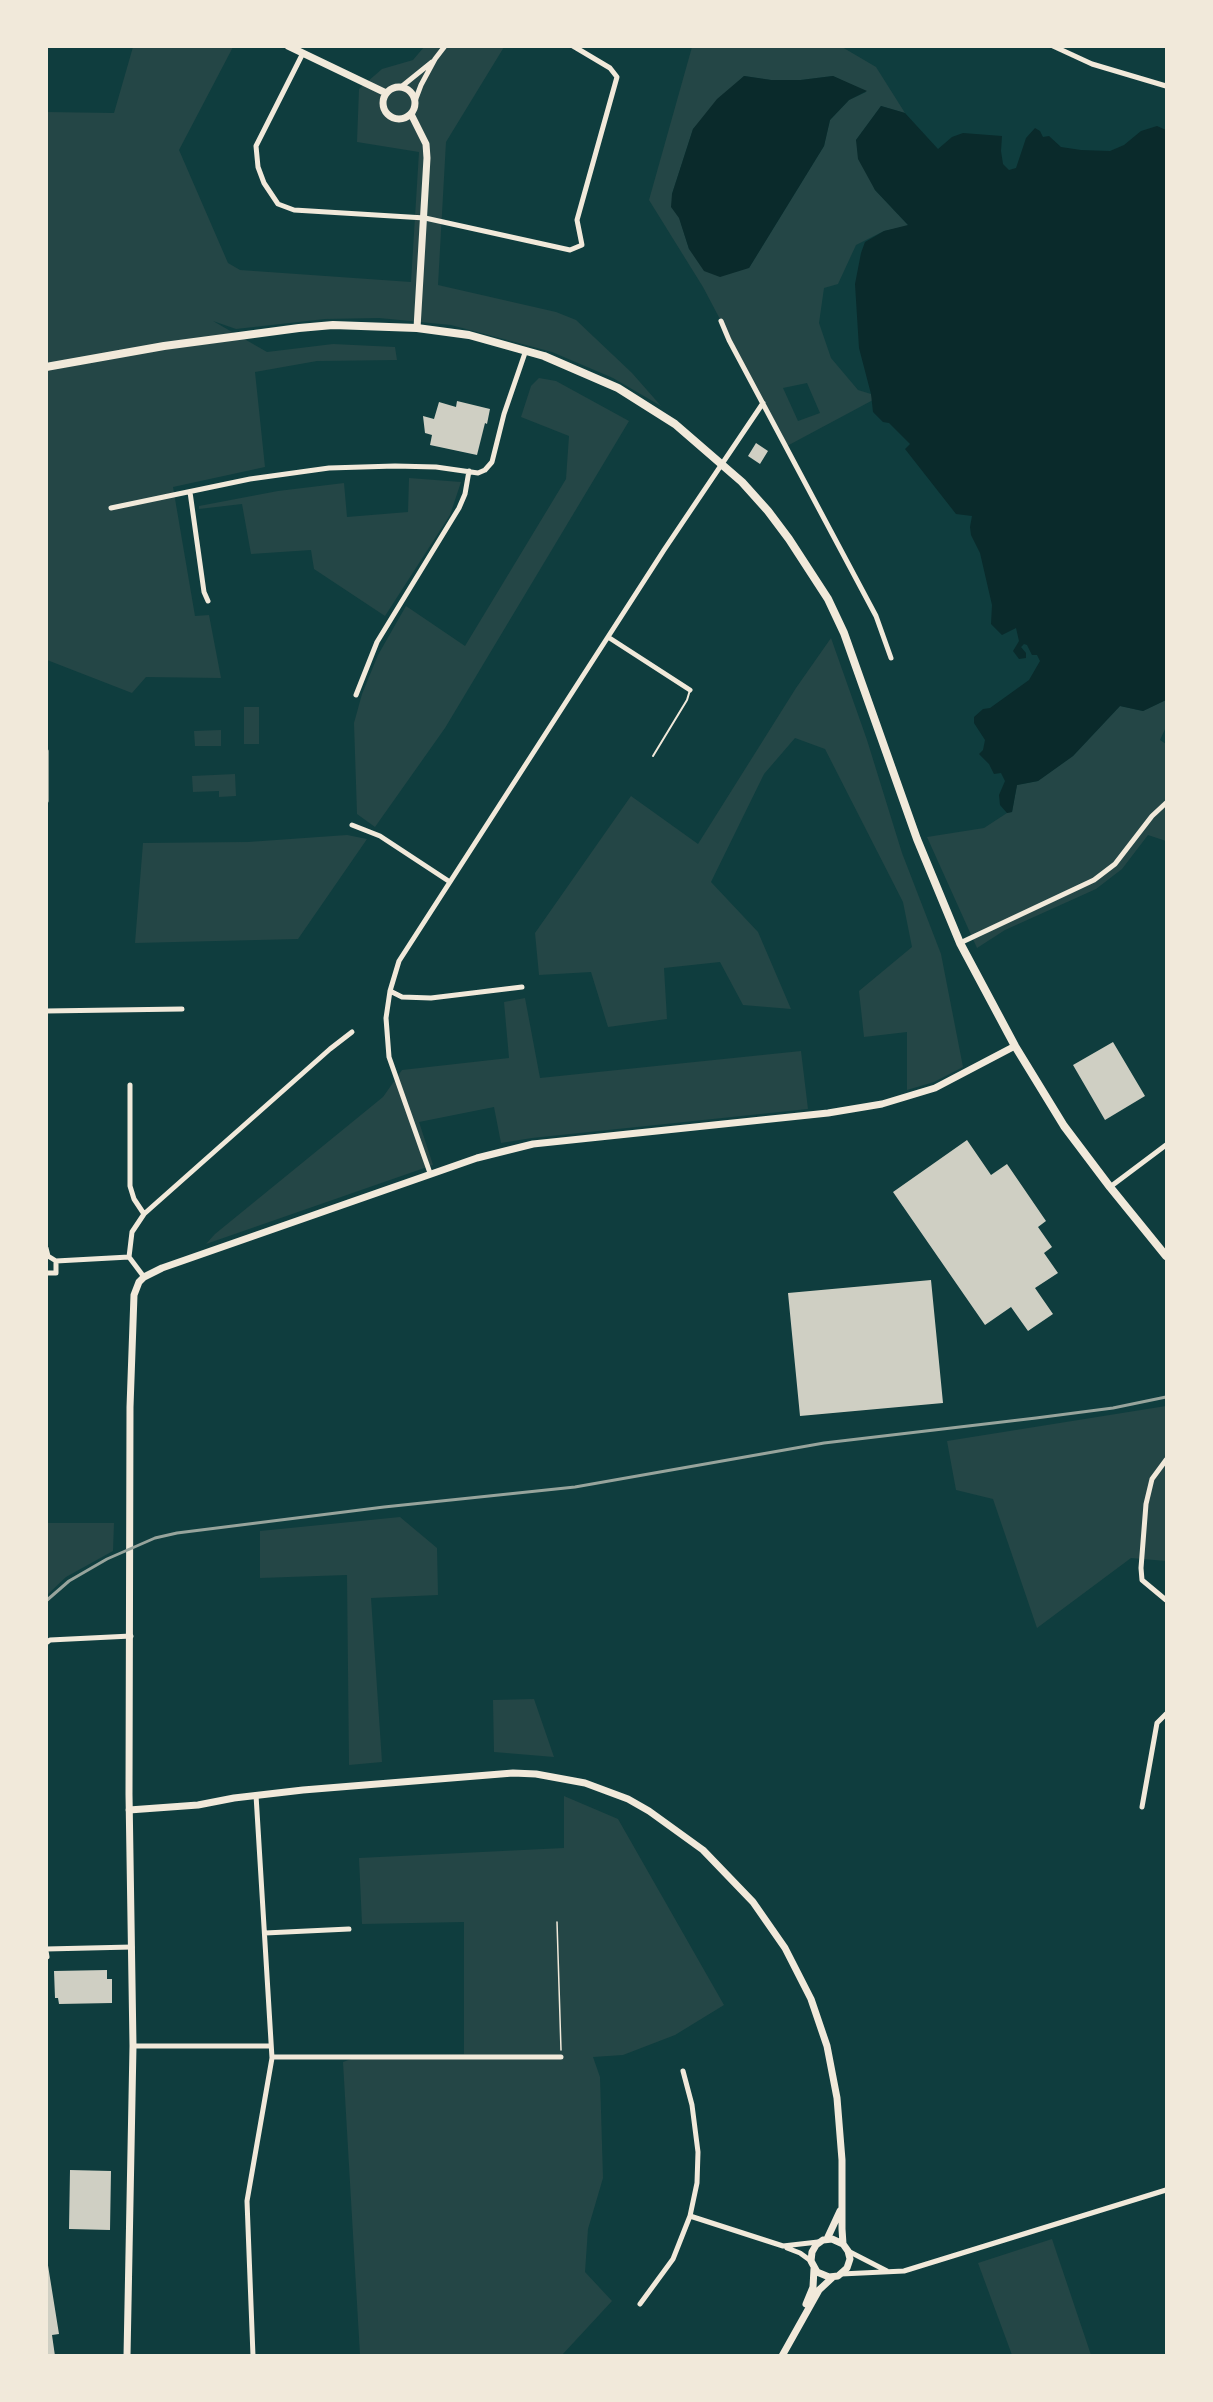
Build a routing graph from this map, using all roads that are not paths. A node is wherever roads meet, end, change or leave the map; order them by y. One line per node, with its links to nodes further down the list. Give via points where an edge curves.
1 (288, 46): 5 (street)
2 (446, 46): 6 (street)
3 (573, 46): 12 (street, via 610,68 616,77 577,220 582,245 570,250)
4 (1053, 46): 8 (street, via 1092,64)
5 (303, 53): 9 (street); 12 (street, via 256,146 264,183 278,204 294,210)
6 (435, 59): 7 (street); 10 (street)
7 (401, 87): 9 (street); 10 (street)
8 (1167, 87)
9 (386, 93): 11 (street, via 382,105 388,116 400,119)
10 (415, 101): 11 (street)
11 (411, 114): 12 (street, via 426,144)
12 (425, 218): 14 (street)
13 (721, 321): 17 (street)
14 (417, 328): 15 (main road, via 469,335); 16 (main road, via 299,328)
15 (526, 350): 18 (main road, via 618,388 675,424); 19 (street, via 492,462 485,470)
16 (46, 367)
17 (762, 403): 18 (street); 24 (street, via 876,616)
18 (722, 464): 23 (street); 33 (main road, via 768,511 828,599)
19 (468, 471): 20 (street, via 436,467 329,468); 26 (street, via 459,508 376,642)
20 (190, 492): 21 (street); 22 (street)
21 (111, 508)
22 (208, 601)
23 (608, 637): 25 (street); 32 (street)
24 (891, 658)
25 (690, 690): 28 (lane)
26 (356, 695)
27 (46, 751): 29 (street)
28 (653, 756)
29 (46, 801)
30 (1167, 802): 33 (street, via 1115,864 1094,880)
31 (352, 825): 32 (street, via 380,836)
32 (450, 882): 35 (street, via 399,961)
33 (960, 943): 39 (main road)
34 (522, 987): 35 (street, via 431,998 402,997)
35 (390, 991): 42 (street, via 386,1018 389,1057)
36 (182, 1009): 37 (street)
37 (46, 1011)
38 (352, 1032): 44 (street)
39 (1015, 1046): 42 (street, via 935,1088 882,1104 532,1144); 43 (main road, via 1064,1126)
40 (130, 1085): 44 (street, via 130,1186)
41 (1167, 1145): 43 (street)
42 (430, 1173): 50 (street)
43 (1110, 1187): 46 (main road)
44 (144, 1214): 47 (street, via 132,1232)
45 (46, 1248): 48 (street, via 48,1256)
46 (1167, 1256)
47 (129, 1257): 48 (street); 50 (street)
48 (56, 1261): 49 (street, via 56,1273)
49 (46, 1273)
50 (144, 1277): 53 (street, via 135,1290 130,1407)
51 (1167, 1460): 52 (street, via 1152,1479 1141,1568 1142,1580)
52 (1167, 1599)
53 (131, 1636): 54 (street); 58 (street)
54 (46, 1643)
55 (1167, 1714): 57 (street, via 1157,1723)
56 (256, 1795): 58 (street, via 198,1805); 60 (street); 70 (street, via 489,1773 536,1774 585,1783 628,1799 666,1821 703,1850 753,1902 785,1948 811,1999 827,2046 837,2098)
57 (1142, 1807)
58 (129, 1810): 61 (street)
59 (349, 1929): 60 (street)
60 (265, 1933): 65 (street)
61 (132, 1947): 62 (street); 64 (street)
62 (46, 1950): 63 (street)
63 (47, 1957)
64 (133, 2046): 65 (street); 84 (street)
65 (270, 2046): 67 (street)
66 (561, 2056): 67 (street)
67 (272, 2057): 85 (street, via 247,2200)
68 (683, 2071): 71 (street, via 698,2152)
69 (1167, 2190): 79 (street, via 904,2271)
70 (841, 2209): 72 (street); 74 (street)
71 (690, 2216): 75 (street); 82 (street, via 669,2266)
72 (827, 2239): 73 (street); 74 (street)
73 (819, 2242): 75 (street); 77 (street)
74 (843, 2244): 76 (street)
75 (783, 2246): 77 (street)
76 (848, 2251): 79 (street); 80 (street, via 849,2264)
77 (811, 2261): 78 (street)
78 (814, 2269): 81 (street); 83 (street, via 813,2287)
79 (888, 2272): 80 (street)
80 (842, 2274): 81 (street)
81 (833, 2277): 83 (street, via 819,2290)
82 (640, 2304)
83 (802, 2317): 86 (street)
84 (127, 2355)
85 (253, 2355)
86 (782, 2355)

